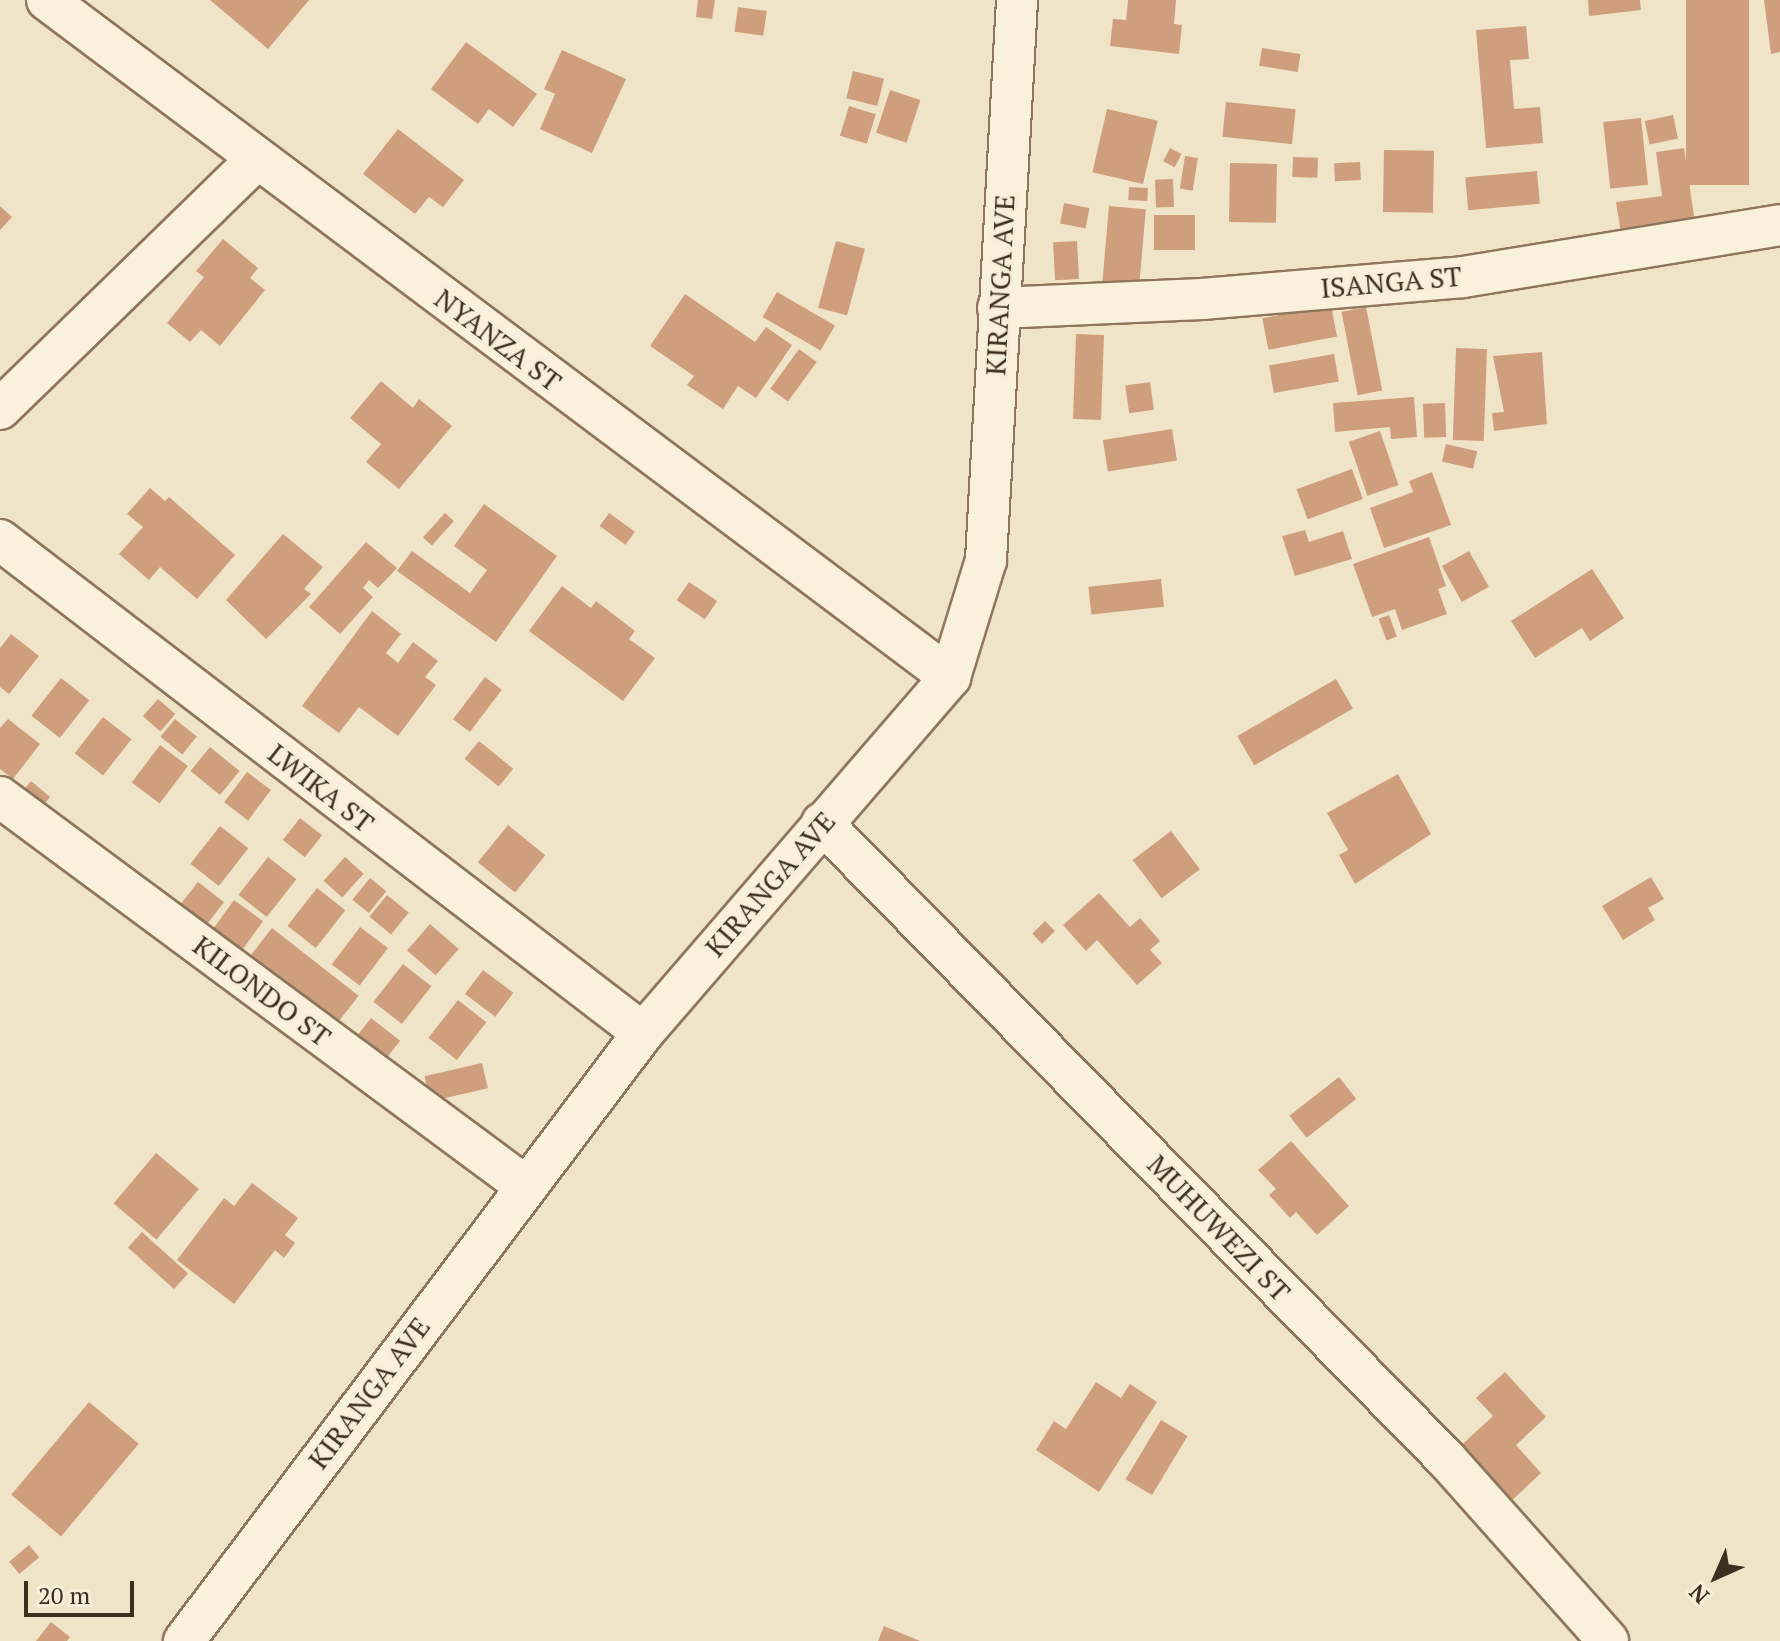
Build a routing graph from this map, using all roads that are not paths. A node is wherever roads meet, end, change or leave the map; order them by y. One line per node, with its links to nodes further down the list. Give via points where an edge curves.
1 (47, 0): 3 (street, NYANZA ST)
2 (1017, 0): 5 (street, KIRANGA AVE)
3 (256, 160): 6 (street); 8 (street, NYANZA ST)
4 (1780, 225): 5 (street, ISANGA ST, via 1463,277 1202,299)
5 (998, 308): 8 (street, KIRANGA AVE, via 986,560)
6 (0, 409)
7 (0, 540): 11 (street, LWIKA ST)
8 (950, 677): 10 (street, KIRANGA AVE)
9 (0, 797): 12 (street, KILONDO ST)
10 (822, 823): 11 (street, KIRANGA AVE); 14 (street, MUHUWEZI ST, via 1447,1460)
11 (643, 1033): 12 (street, KIRANGA AVE)
12 (524, 1185): 13 (street, KIRANGA AVE)
13 (184, 1641)
14 (1608, 1641)

